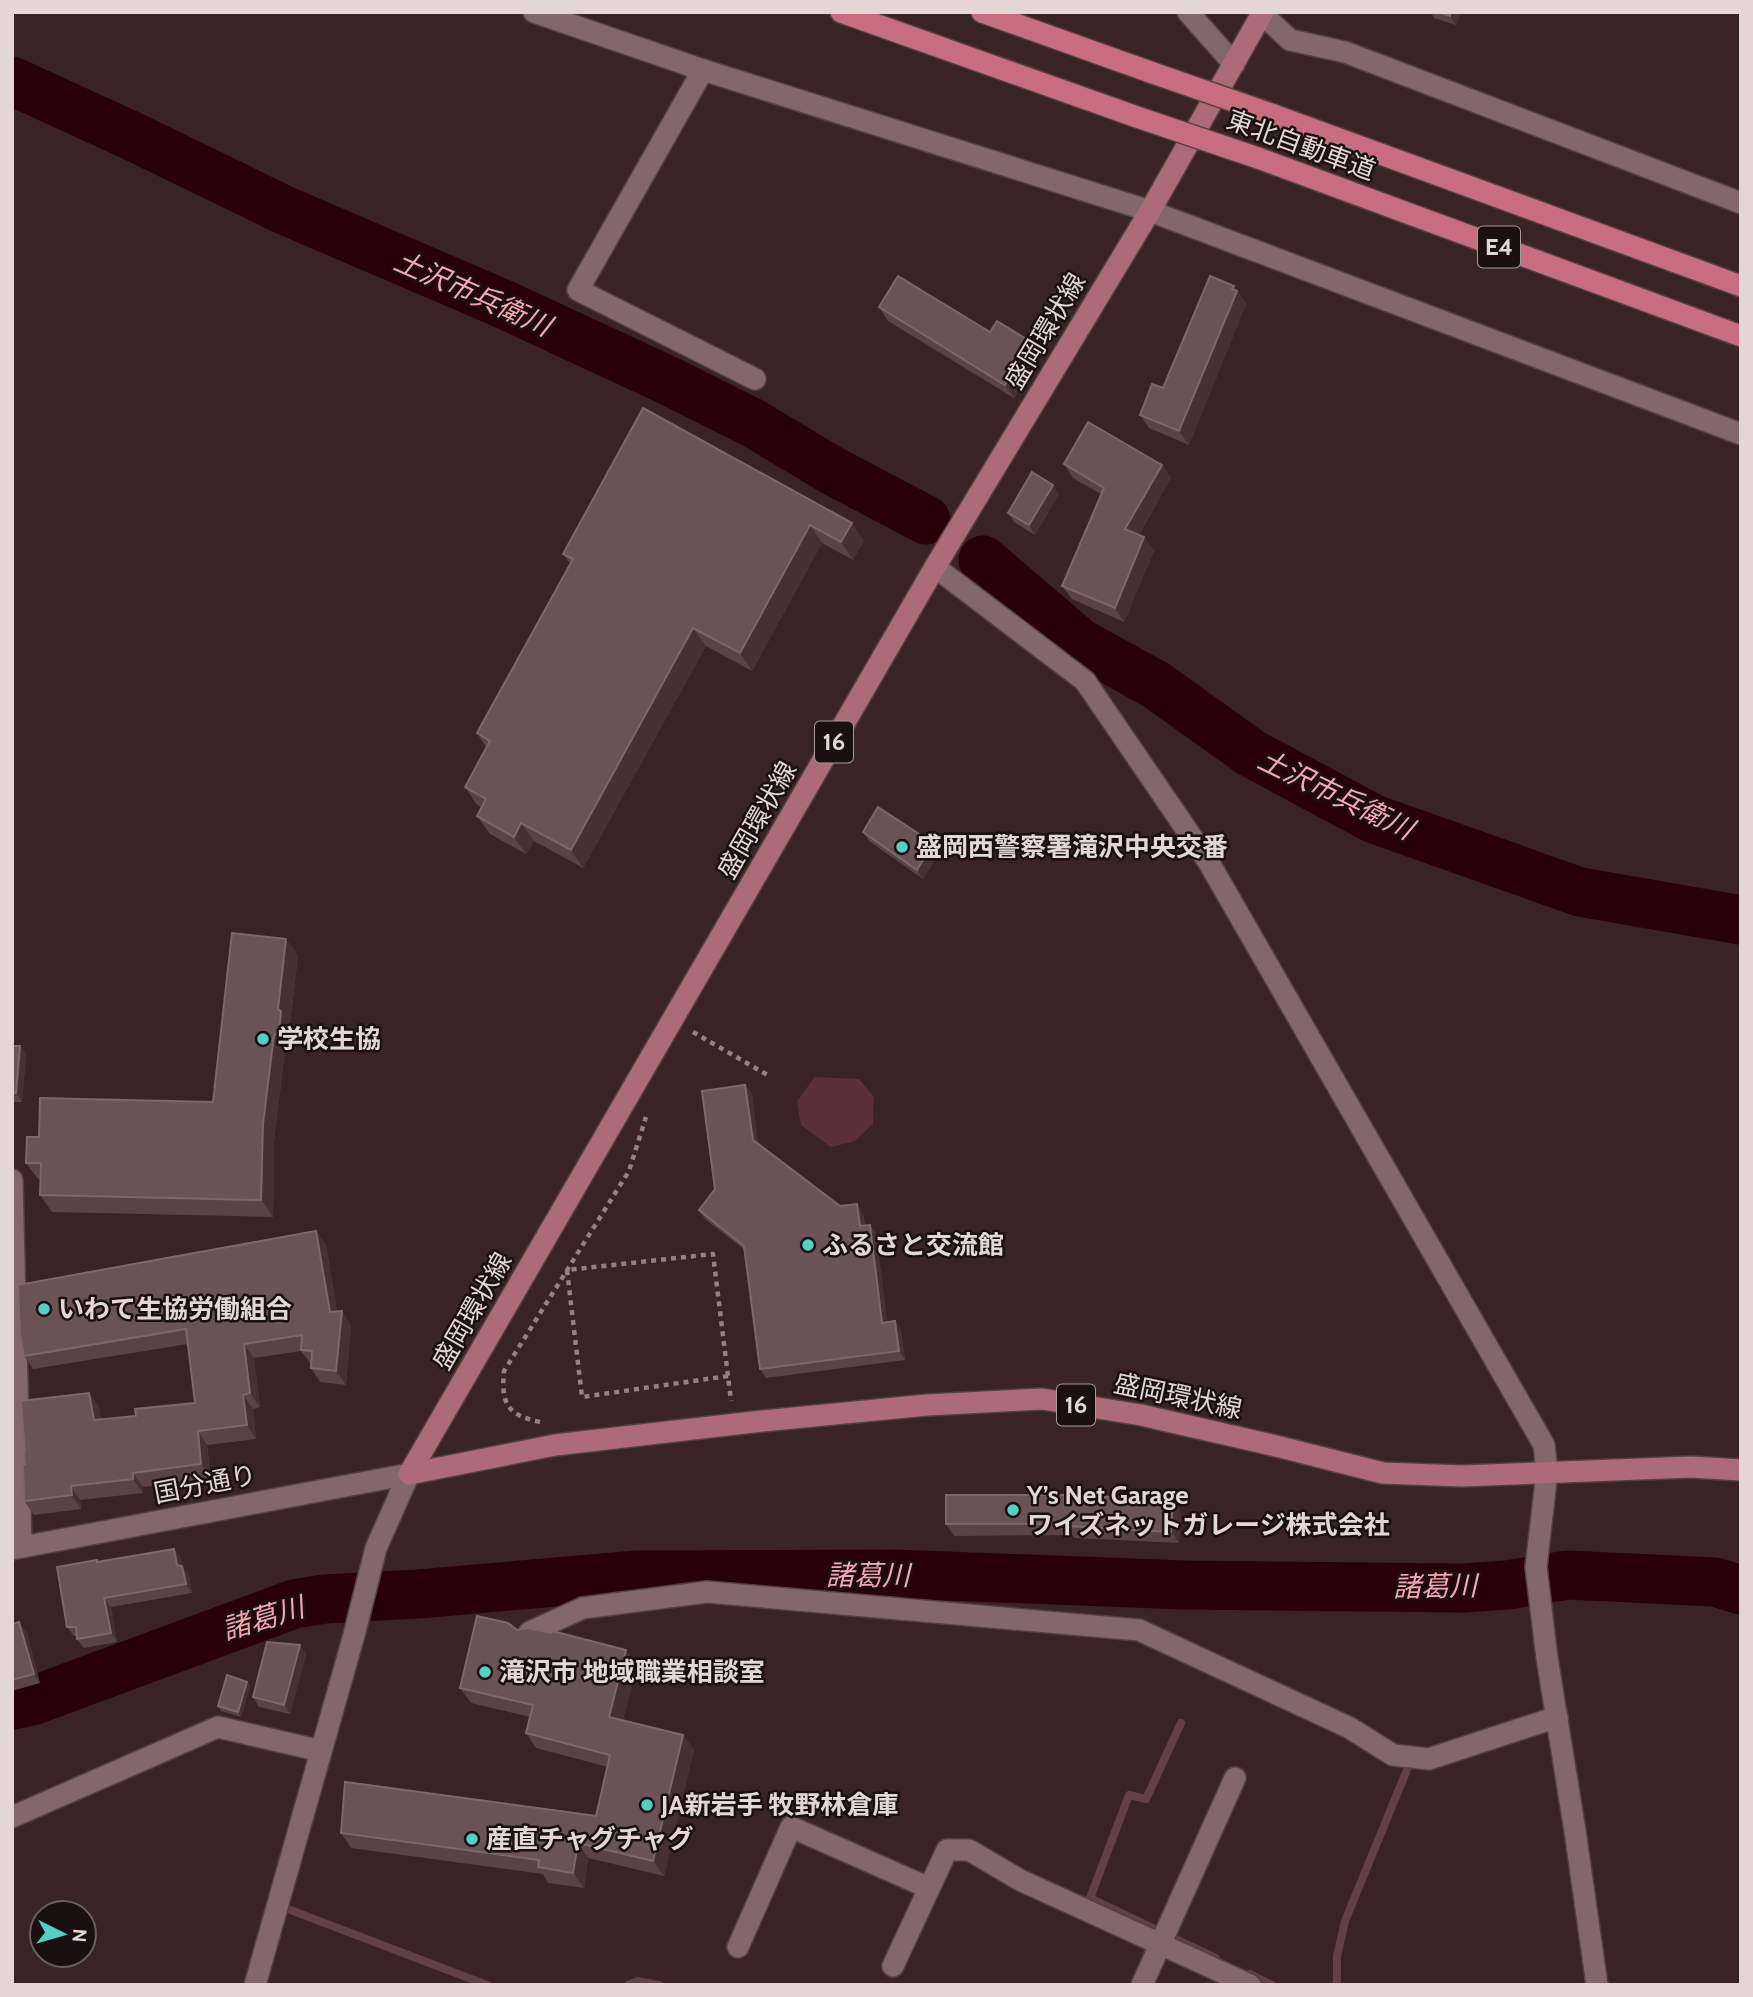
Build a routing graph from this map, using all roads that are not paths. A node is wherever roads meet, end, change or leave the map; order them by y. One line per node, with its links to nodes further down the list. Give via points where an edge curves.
1 (534, 12): 7 (street)
2 (841, 12): 11 (highway, 東北自動車道 / E4, bridge, via 1258,158)
3 (982, 12): 10 (highway, 東北自動車道 / E4, bridge)
4 (1188, 12): 6 (street)
5 (1262, 13): 6 (main road, 盛岡環状線 / 16); 8 (street, via 1290,40 1346,52)
6 (1234, 64): 9 (main road, 盛岡環状線 / 16)
7 (702, 70): 9 (street); 12 (street, via 578,290)
8 (1741, 203)
9 (1150, 211): 13 (street); 14 (main road, 盛岡環状線 / 16)
10 (1741, 286)
11 (1741, 336)
12 (755, 379)
13 (1741, 434)
14 (935, 567): 18 (street, via 1085,681 1200,849 1544,1445); 19 (main road, 盛岡環状線 / 16)
15 (12, 1180): 16 (street)
16 (14, 1359): 20 (street)
17 (1741, 1470): 18 (main road, 盛岡環状線 / 16, via 1692,1467)
18 (1547, 1472): 19 (main road, 盛岡環状線 / 16, via 1383,1473 1154,1418 1042,1399 927,1405 555,1445); 22 (street, via 1536,1567)
19 (408, 1474): 20 (street, 国分通り); 23 (street, via 376,1548)
20 (17, 1548)
21 (530, 1632): 22 (street, via 583,1608 707,1592 1139,1630 1350,1728 1394,1755 1429,1759)
22 (1557, 1717): 33 (street)
23 (321, 1751): 25 (street, via 218,1727); 30 (street)
24 (1235, 1778): 27 (street)
25 (12, 1817)
26 (929, 1888): 27 (street, via 947,1850 970,1850 1020,1880); 28 (street, via 791,1827); 29 (street)
27 (1164, 1936): 31 (street); 32 (street)
28 (738, 1947)
29 (893, 1966)
30 (255, 1985)
31 (1142, 1985)
32 (1250, 1985)
33 (1597, 1985)

